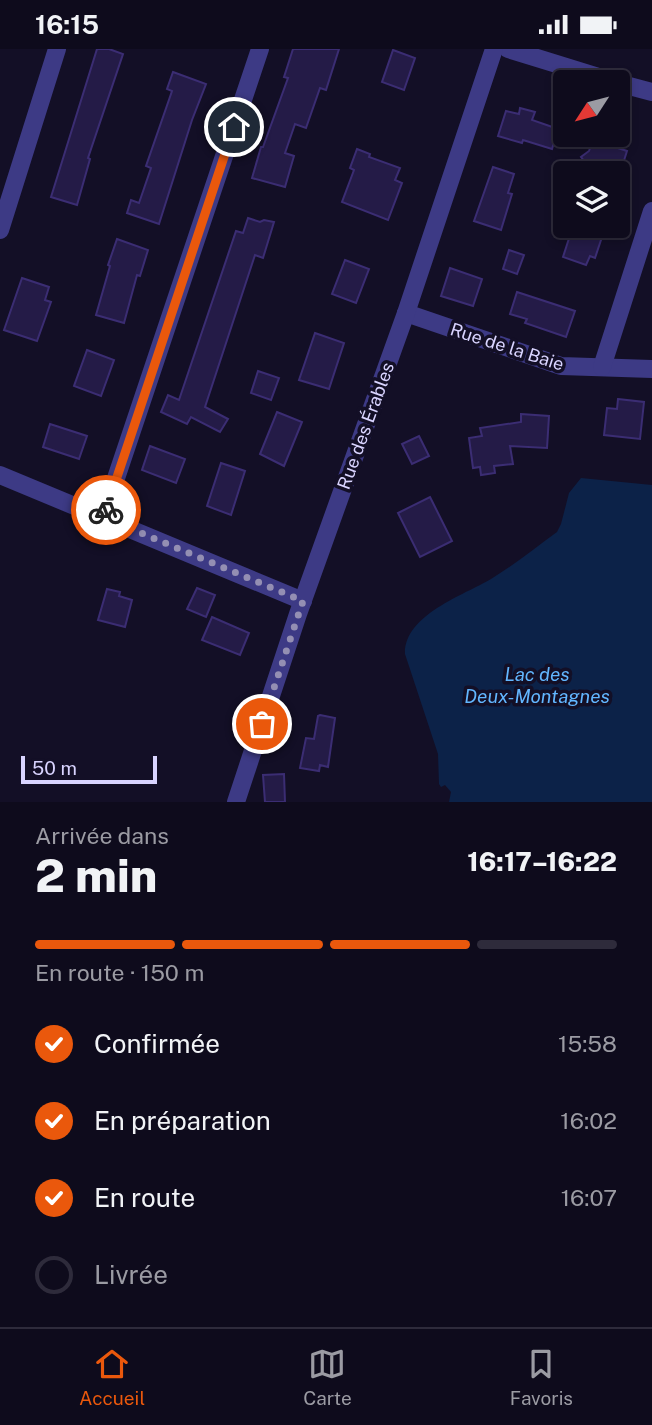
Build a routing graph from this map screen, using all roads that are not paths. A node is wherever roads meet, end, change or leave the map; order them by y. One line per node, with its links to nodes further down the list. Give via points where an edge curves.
1 (57, 49): 9 (street)
2 (260, 49): 14 (street)
3 (494, 49): 10 (street, Rue des Érables)
4 (508, 49): 5 (street)
5 (575, 70)
6 (630, 86): 7 (street)
7 (652, 92)
8 (652, 211): 11 (street)
9 (0, 230)
10 (407, 313): 11 (street, Rue de la Baie, via 561,366); 15 (street, Rue des Érables)
11 (601, 367): 12 (street, Rue de la Baie)
12 (652, 369)
13 (0, 475): 14 (street)
14 (103, 517): 15 (street)
15 (303, 601): 16 (street, Rue des Érables)
16 (236, 802)

